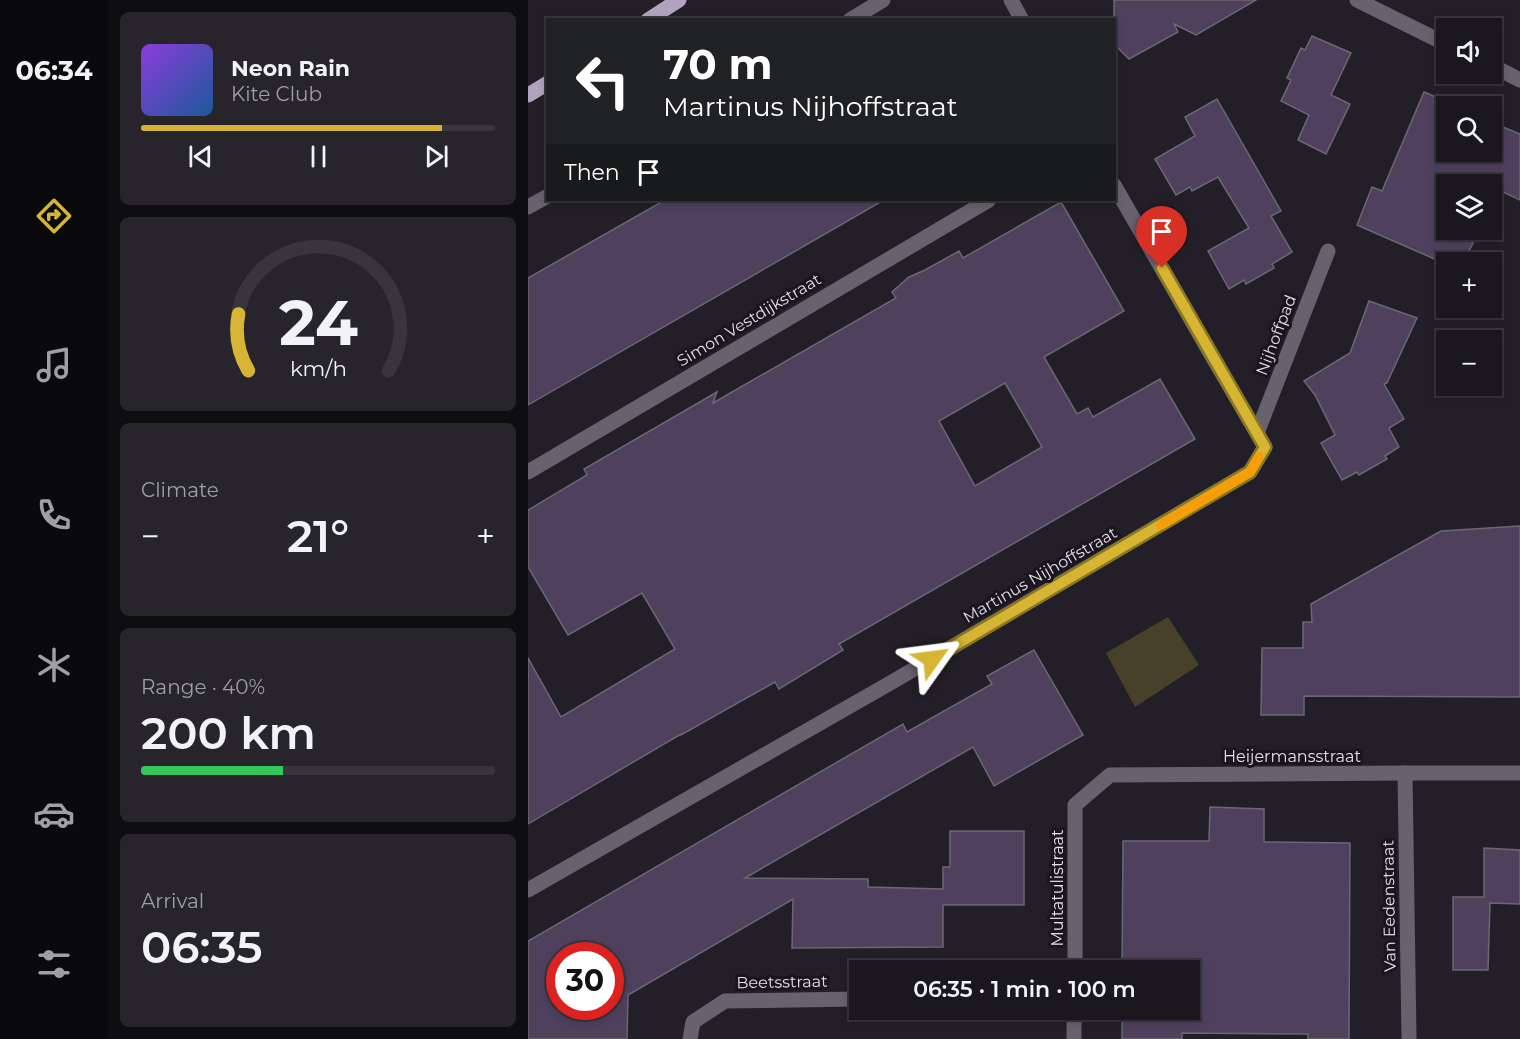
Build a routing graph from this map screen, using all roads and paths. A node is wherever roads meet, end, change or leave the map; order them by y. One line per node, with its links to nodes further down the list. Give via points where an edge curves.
1 (680, 0): 5 (main road)
2 (883, 0): 6 (street)
3 (1011, 0): 7 (street)
4 (1357, 0): 8 (street)
5 (651, 18)
6 (853, 18)
7 (1021, 18)
8 (1436, 39)
9 (1502, 71): 10 (street)
10 (1520, 80)
11 (546, 84): 12 (main road)
12 (528, 95)
13 (1116, 188): 18 (street, Martinus Nijhoffstraat)
14 (546, 197): 16 (street)
15 (987, 201): 19 (street, Simon Vestdijkstraat)
16 (528, 207)
17 (1328, 251): 18 (street, Nijhoffpad)
18 (1257, 433): 23 (street, Martinus Nijhoffstraat, via 1265,447 1250,472)
19 (528, 472)
20 (1405, 773): 21 (street, Heijermansstraat); 22 (street, Heijermansstraat, via 1110,775); 29 (street, Van Eedenstraat)
21 (1520, 773)
22 (1075, 805): 24 (street, Multatulistraat)
23 (528, 891)
24 (1075, 960)
25 (849, 999): 27 (street, Beetsstraat, via 725,1001 693,1022)
26 (1074, 1020): 28 (street)
27 (690, 1039)
28 (1074, 1039)
29 (1409, 1039)

